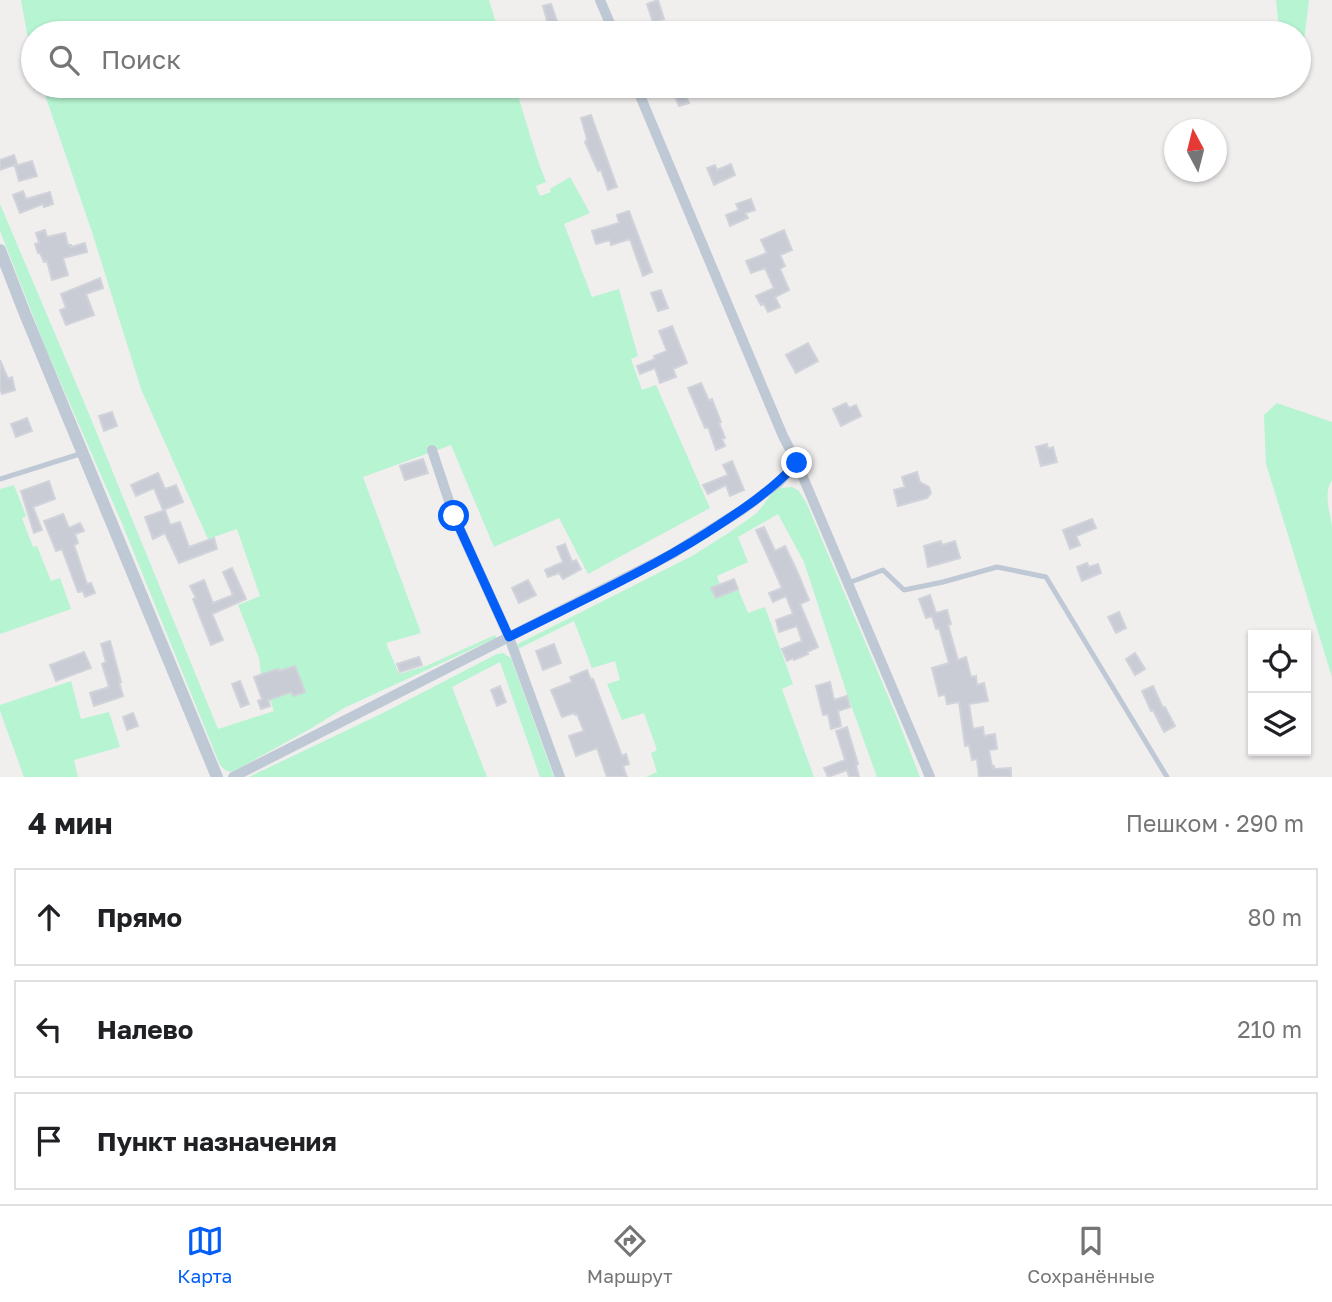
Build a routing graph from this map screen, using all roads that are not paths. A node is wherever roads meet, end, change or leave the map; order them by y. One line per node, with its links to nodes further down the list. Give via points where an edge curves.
1 (600, 0): 2 (street)
2 (609, 21)
3 (641, 98): 7 (street)
4 (0, 250): 6 (street)
5 (432, 450): 10 (street, via 454,516)
6 (83, 453): 8 (lane); 11 (street)
7 (797, 463): 9 (street); 10 (street, via 742,510 672,554)
8 (0, 479)
9 (848, 583): 14 (street); 15 (lane, via 883,570 904,590 997,567 1046,577)
10 (509, 637): 12 (street); 13 (street)
11 (217, 777)
12 (233, 777)
13 (560, 777)
14 (930, 777)
15 (1167, 777)

